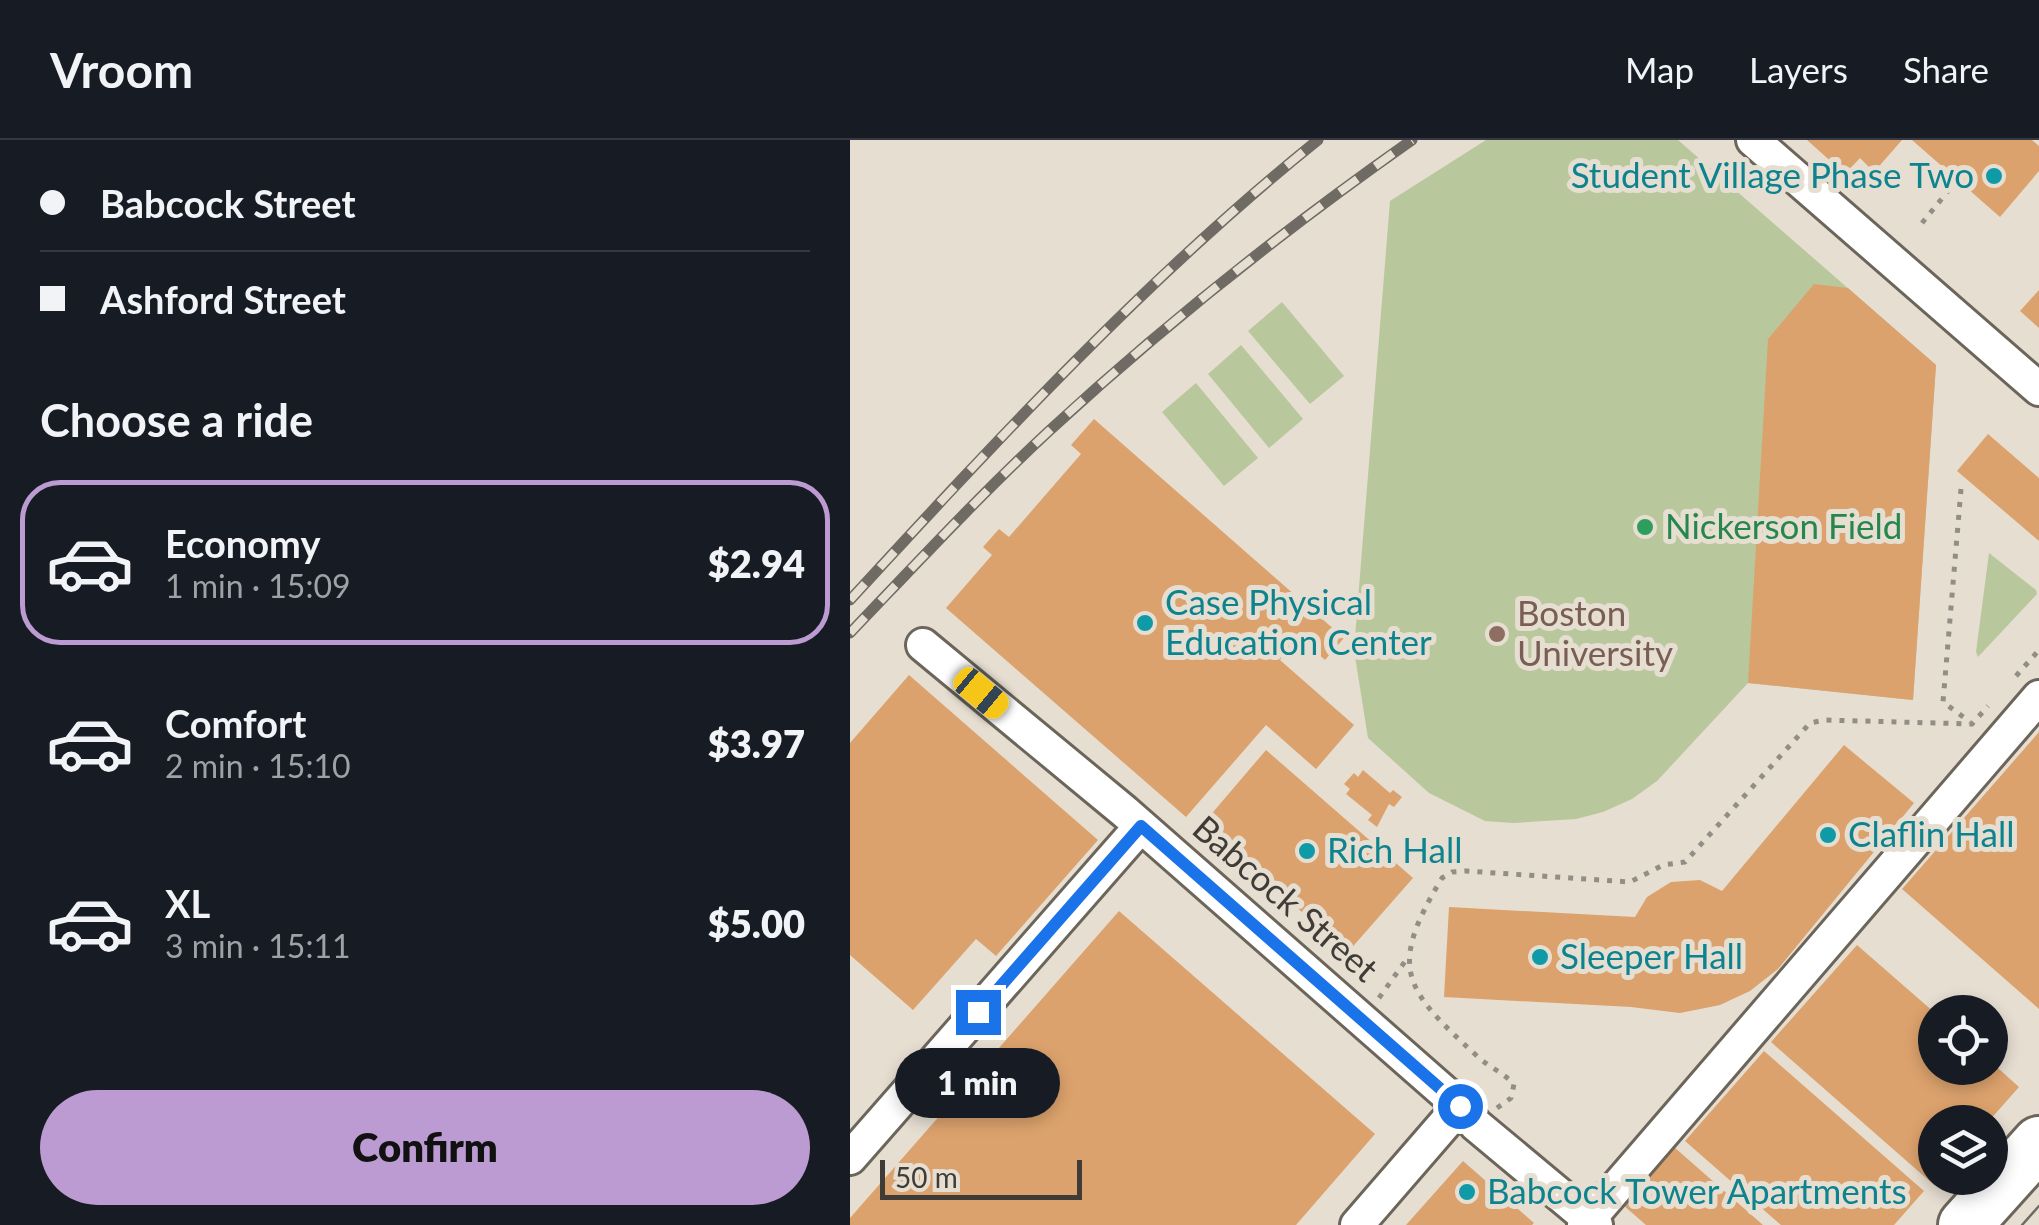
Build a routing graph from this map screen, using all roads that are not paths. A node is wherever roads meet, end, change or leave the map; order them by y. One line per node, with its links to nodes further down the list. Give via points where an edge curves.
1 (1753, 140): 2 (street)
2 (2039, 389)
3 (923, 645): 5 (street, Babcock Street)
4 (2039, 697): 9 (street)
5 (1141, 826): 6 (street, Babcock Street); 8 (street)
6 (1473, 1110): 9 (street, Babcock Street, via 1476,1125); 10 (street)
7 (2039, 1142): 11 (main road)
8 (850, 1158)
9 (1590, 1223)
10 (1357, 1225)
11 (1966, 1225)

